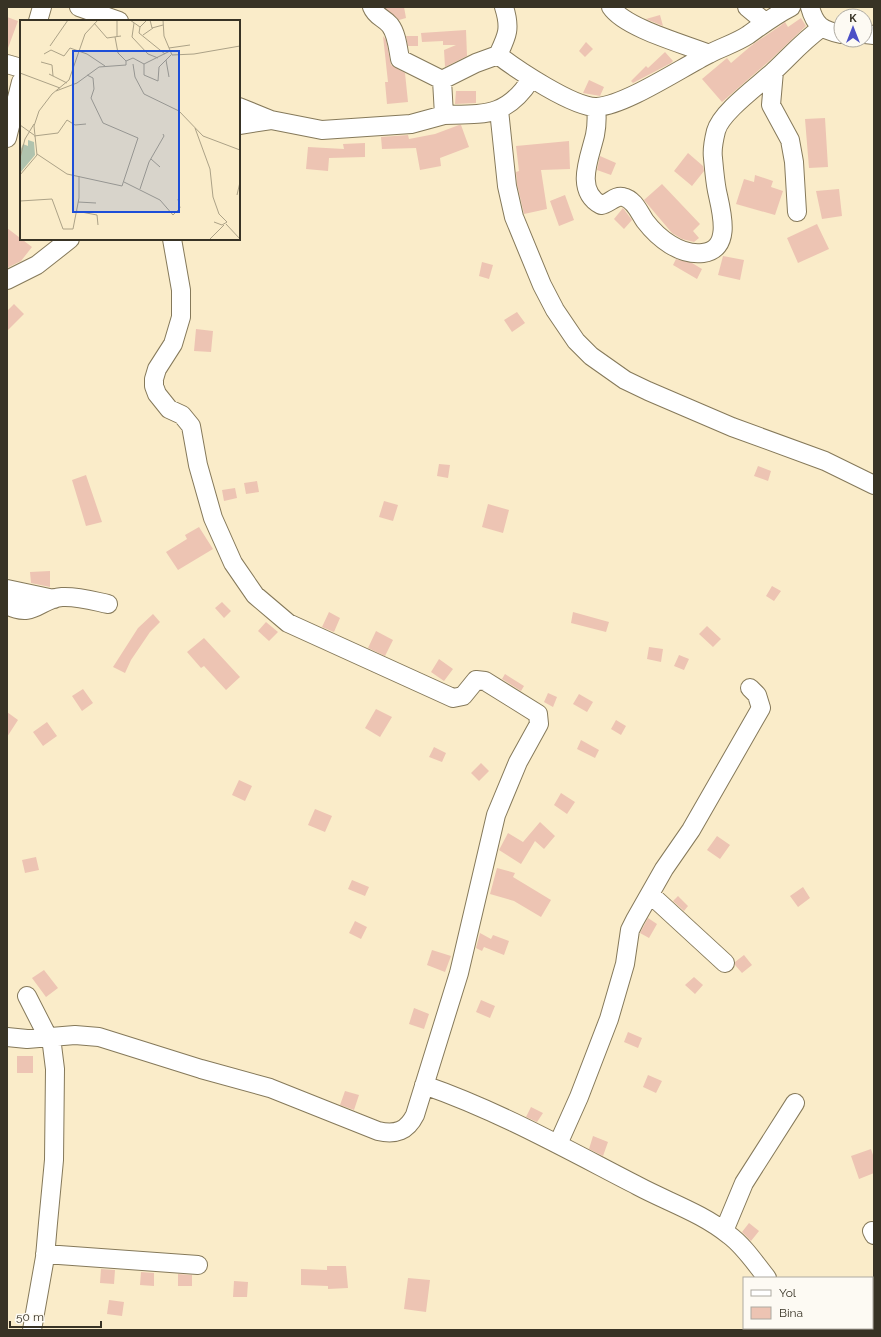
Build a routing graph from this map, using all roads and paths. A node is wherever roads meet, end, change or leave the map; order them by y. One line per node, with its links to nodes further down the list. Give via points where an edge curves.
1 (42, 7): 9 (street)
2 (79, 7): 10 (street)
3 (372, 7): 20 (street, via 375,14 390,25 394,32 400,59)
4 (504, 7): 15 (street, via 509,26)
5 (611, 7): 14 (street, via 623,20 648,32)
6 (748, 7): 11 (street)
7 (791, 7): 11 (street)
8 (810, 7): 12 (street)
9 (38, 20)
10 (116, 20)
11 (765, 22): 14 (street, via 746,36)
12 (821, 28): 13 (street); 18 (street, via 801,43)
13 (833, 32)
14 (709, 54): 23 (street, via 629,96)
15 (498, 55): 19 (street); 20 (street)
16 (7, 64): 17 (street)
17 (20, 68)
18 (774, 71): 23 (street, via 724,117 716,131 713,157 723,227 718,245 709,252 695,254 672,245 654,232 632,201 625,197 601,205 594,200 589,193 585,168 595,135); 29 (street, via 771,105 790,140)
19 (531, 79): 23 (street, via 578,102); 24 (street, via 522,94)
20 (442, 80): 25 (street)
21 (20, 86): 28 (street)
22 (240, 106): 26 (street)
23 (596, 107)
24 (498, 110): 25 (street, via 480,114); 33 (street, via 507,186 514,217 555,310 576,341 591,356 625,380 648,391 732,427 825,460)
25 (444, 115): 26 (street, via 411,124 322,130)
26 (271, 120): 27 (street)
27 (240, 126)
28 (7, 138)
29 (797, 212)
30 (69, 240): 32 (street, via 37,265)
31 (172, 240): 44 (street, via 181,290 181,317 173,344 157,369 154,386 169,409 182,415 191,426 198,465 213,518 233,562 255,595 288,623 449,696 463,696 472,682 485,681 532,710 540,718 496,815 458,973)
32 (7, 280)
33 (874, 485)
34 (7, 589): 35 (street)
35 (54, 600): 36 (street, via 70,597); 37 (street, via 25,611)
36 (108, 604)
37 (7, 605)
38 (750, 688): 39 (street, via 757,695 761,708)
39 (650, 895): 40 (street); 46 (street, via 630,930 625,964 608,1019 579,1097)
40 (725, 963)
41 (27, 996): 43 (street)
42 (7, 1037): 43 (street)
43 (49, 1038): 44 (street, via 75,1035 99,1037 270,1088 387,1133 401,1131 411,1123); 48 (street, via 54,1049 55,1069 54,1160)
44 (424, 1085): 46 (street, via 477,1106)
45 (795, 1103): 47 (street, via 744,1183)
46 (558, 1144): 47 (street, via 702,1218)
47 (724, 1232): 50 (street, via 749,1255)
48 (45, 1254): 49 (street); 51 (street)
49 (198, 1265)
50 (766, 1277)
51 (32, 1330)

